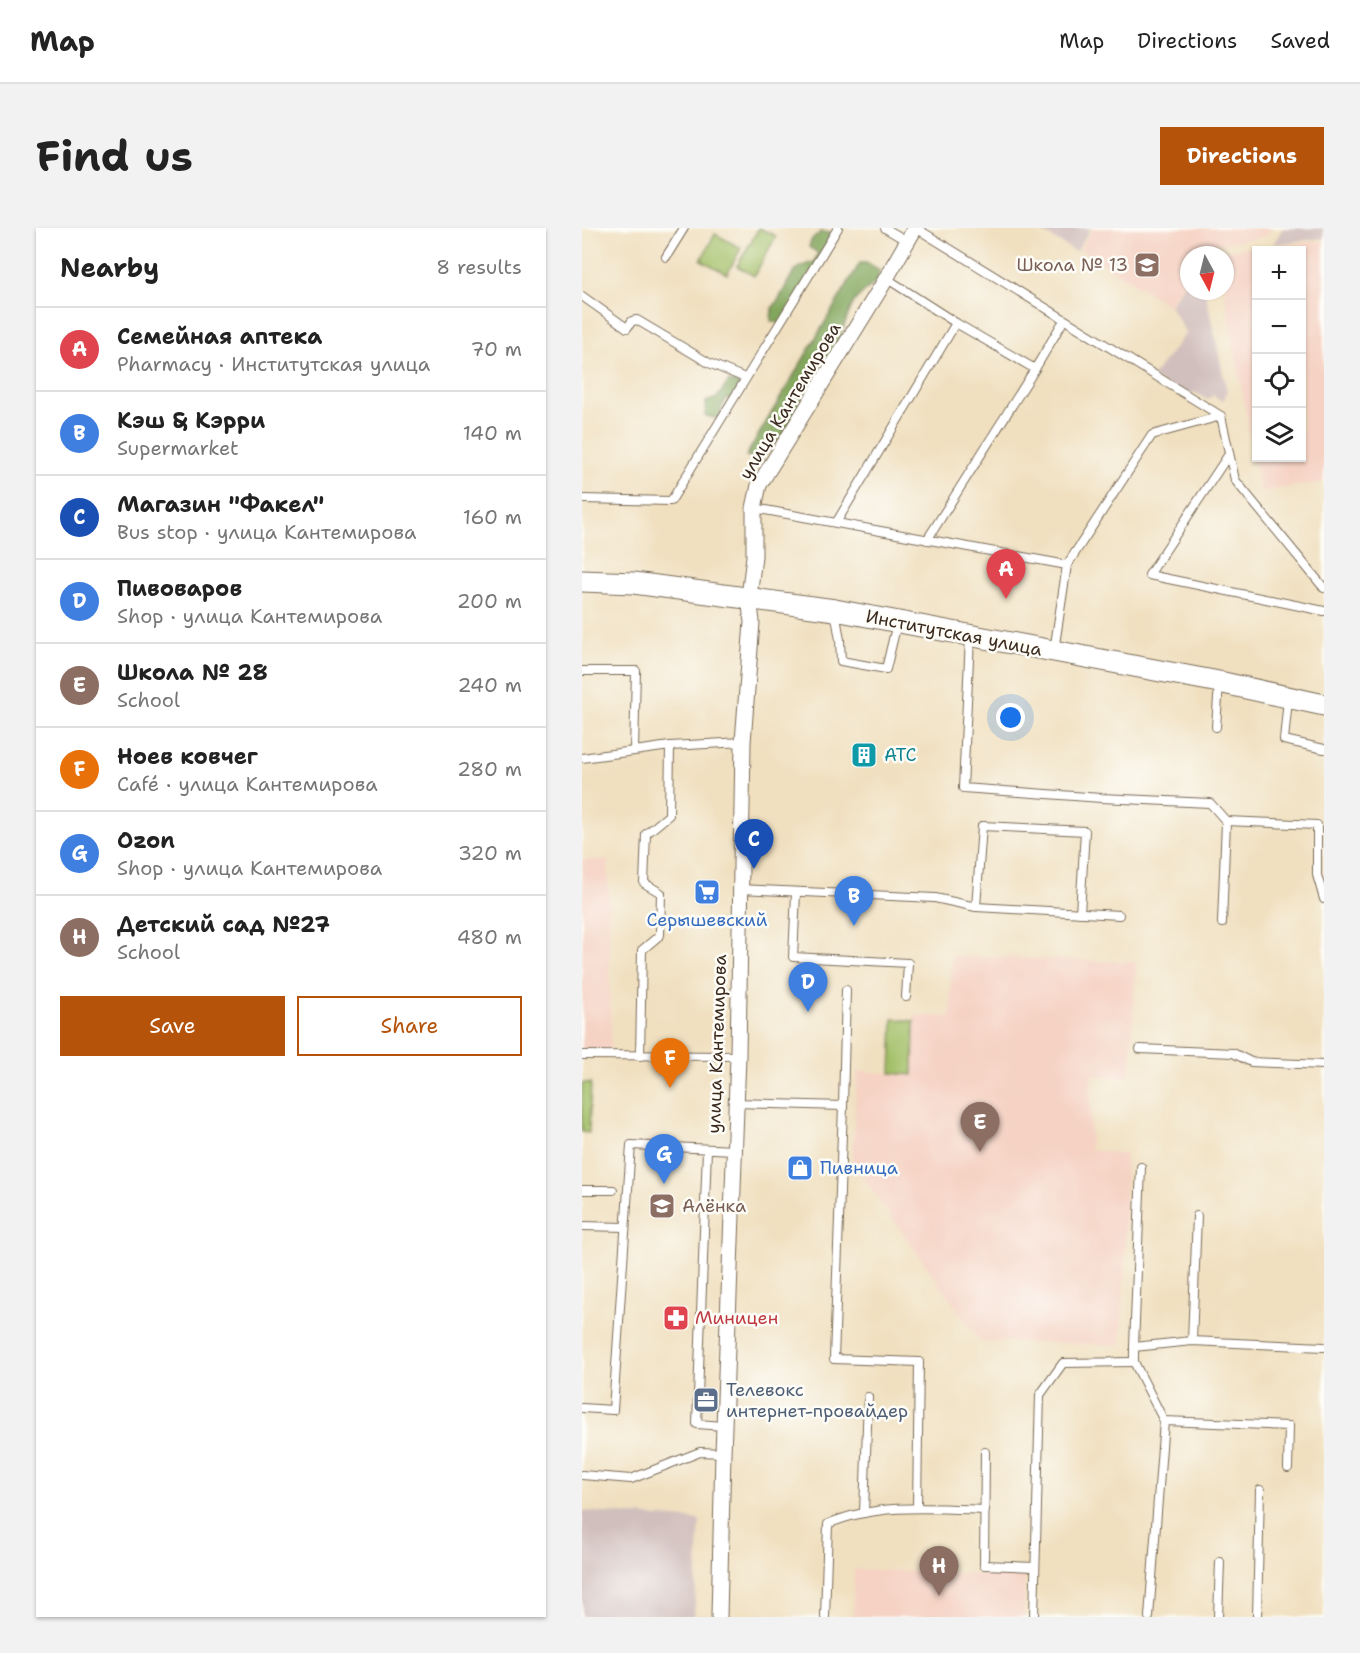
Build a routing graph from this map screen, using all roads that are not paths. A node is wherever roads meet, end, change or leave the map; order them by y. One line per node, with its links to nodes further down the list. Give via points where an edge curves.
1 (684, 228): 6 (lane)
2 (838, 228): 12 (lane)
3 (885, 228): 5 (lane)
4 (916, 228): 5 (street, улица Кантемирова); 13 (lane)
5 (907, 241): 7 (street, улица Кантемирова)
6 (666, 257)
7 (886, 278): 9 (lane); 16 (street, улица Кантемирова, via 759,485)
8 (582, 296): 12 (lane, via 627,328 637,320 709,363)
9 (957, 323): 11 (lane); 17 (lane)
10 (1061, 326): 11 (lane)
11 (1035, 369): 18 (lane)
12 (745, 378): 15 (lane, via 671,501)
13 (1221, 416): 14 (lane); 19 (lane, via 1152,435)
14 (1229, 454): 21 (lane, via 1234,480); 24 (lane, via 1149,575)
15 (582, 498)
16 (754, 508): 17 (lane); 22 (street, улица Кантемирова)
17 (836, 523): 18 (lane)
18 (927, 540): 19 (lane)
19 (1067, 565): 27 (lane)
20 (582, 580): 22 (main road, Институтская улица)
21 (1324, 588)
22 (749, 597): 23 (main road, Институтская улица); 33 (street, улица Кантемирова, via 752,622)
23 (835, 610): 25 (main road, Институтская улица); 25 (lane, via 840,661 886,669)
24 (1324, 611)
25 (897, 622): 26 (main road, Институтская улица)
26 (970, 637): 27 (main road, Институтская улица); 38 (lane, via 963,788 1210,803)
27 (1054, 652): 29 (main road, Институтская улица)
28 (582, 671): 36 (lane, via 636,671)
29 (1219, 682): 30 (main road, Институтская улица); 32 (lane)
30 (1289, 698): 31 (main road, Институтская улица); 35 (lane, via 1284,740)
31 (1324, 705)
32 (1216, 727)
33 (743, 742): 34 (lane); 39 (street, улица Кантемирова)
34 (670, 746): 36 (lane); 50 (lane, via 669,815 646,834 644,882 661,893 660,935 642,950)
35 (1324, 749)
36 (634, 751): 37 (lane)
37 (582, 758)
38 (1226, 821): 41 (lane, via 1317,825 1317,875); 45 (lane)
39 (740, 890): 40 (lane); 51 (street, улица Кантемирова)
40 (796, 893): 42 (lane, via 935,898); 47 (lane, via 793,957 908,963)
41 (1324, 899)
42 (976, 907): 43 (lane); 43 (lane, via 982,826 1085,831)
43 (1080, 913): 44 (lane)
44 (1119, 915)
45 (1222, 923)
46 (846, 990): 54 (lane)
47 (906, 997)
48 (1140, 1049): 52 (lane, via 1233,1053 1251,1062)
49 (582, 1055): 50 (lane)
50 (640, 1056): 51 (lane)
51 (738, 1056): 53 (street, улица Кантемирова)
52 (1324, 1065)
53 (736, 1103): 54 (lane); 56 (street, улица Кантемирова)
54 (843, 1106): 76 (lane, via 834,1359 919,1362)
55 (707, 1149): 56 (lane); 62 (lane, via 631,1144); 70 (lane, via 697,1424)
56 (734, 1150): 70 (street, улица Кантемирова)
57 (1141, 1167): 64 (lane)
58 (582, 1190): 59 (lane)
59 (613, 1190)
60 (1197, 1216): 63 (lane)
61 (582, 1226): 62 (lane)
62 (625, 1227): 68 (lane, via 613,1410)
63 (1192, 1341): 64 (lane); 65 (lane)
64 (1134, 1347): 66 (lane)
65 (1324, 1347)
66 (1134, 1362): 69 (lane); 80 (lane, via 1063,1363 1040,1395)
67 (868, 1397): 78 (lane)
68 (582, 1408)
69 (1164, 1421): 73 (lane, via 1289,1426); 84 (lane)
70 (724, 1426): 72 (street, улица Кантемирова)
71 (985, 1452): 77 (lane)
72 (723, 1453): 74 (lane, via 700,1452 631,1479); 81 (street, улица Кантемирова)
73 (1288, 1468)
74 (582, 1475)
75 (1260, 1490): 86 (lane)
76 (917, 1508): 77 (lane); 78 (lane)
77 (985, 1510): 80 (lane, via 984,1565)
78 (864, 1513): 82 (lane, via 828,1524)
79 (1220, 1562): 85 (lane)
80 (1035, 1567): 83 (lane)
81 (719, 1617)
82 (825, 1617)
83 (1034, 1617)
84 (1149, 1617)
85 (1218, 1617)
86 (1257, 1617)

